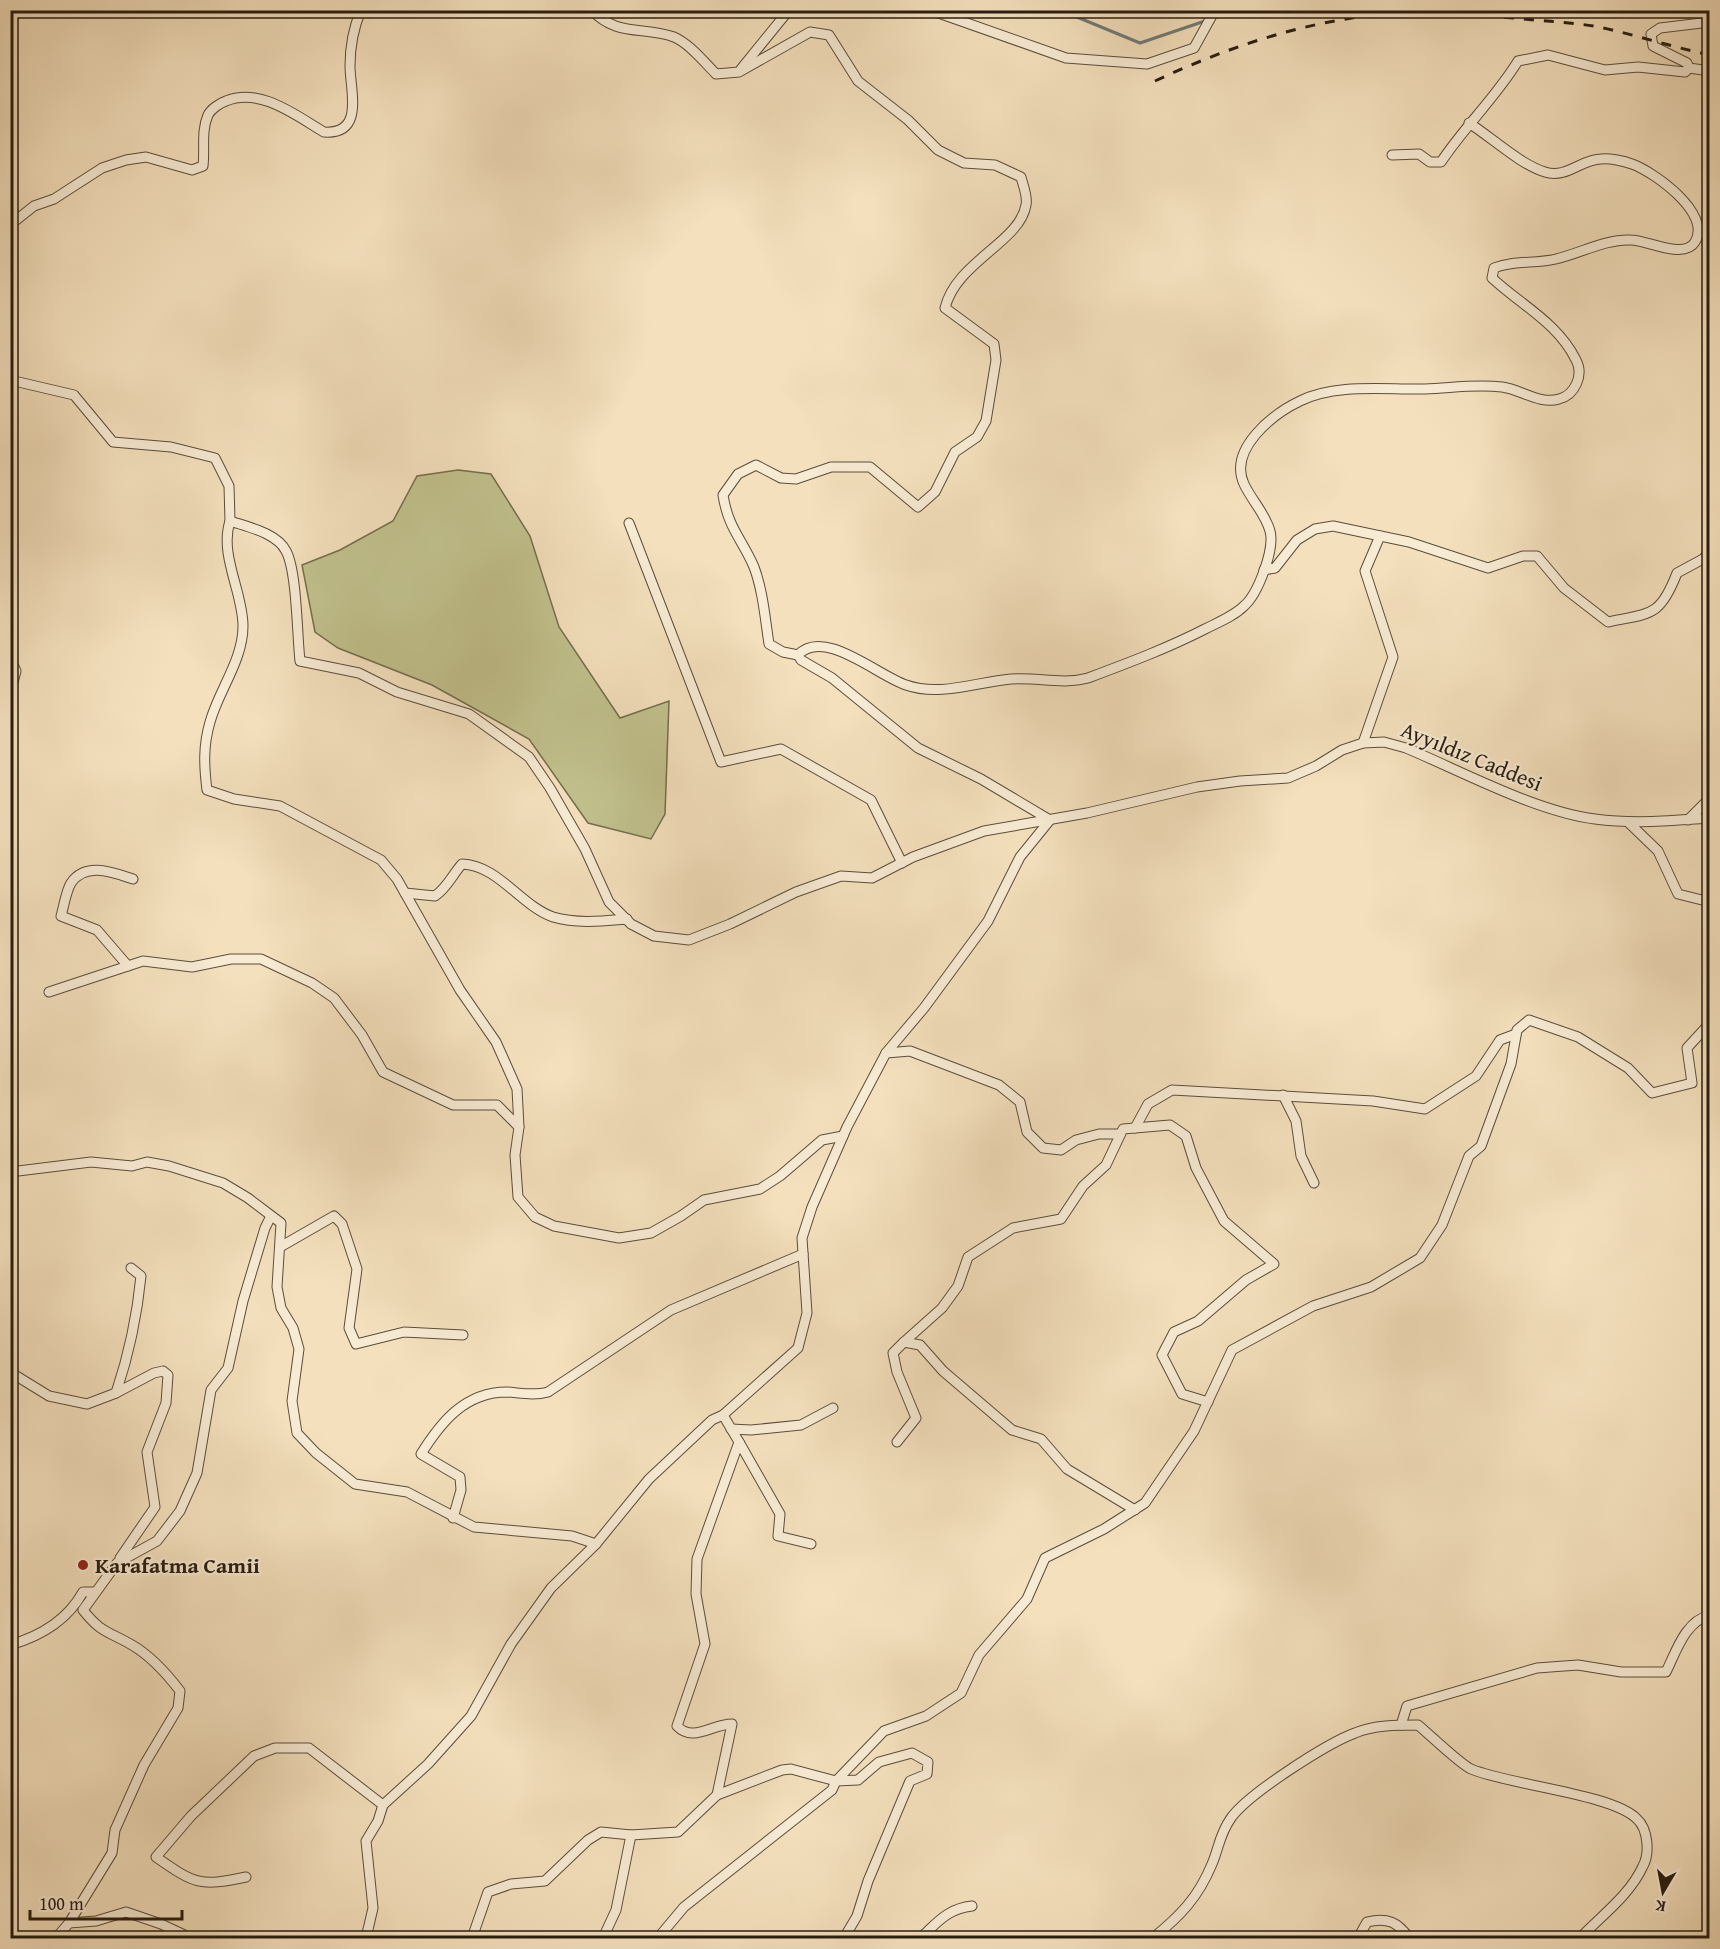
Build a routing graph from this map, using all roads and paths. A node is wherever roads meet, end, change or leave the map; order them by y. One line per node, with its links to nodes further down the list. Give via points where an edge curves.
1 (361, 10): 12 (street, via 352,31 352,114 336,133 324,132 256,97 238,96 209,113 203,166 192,170 146,157 126,160 102,168 54,199 34,206)
2 (592, 10): 9 (street, via 603,23 675,38 716,74)
3 (789, 10): 9 (street)
4 (930, 10): 5 (street, via 1066,58 1146,64 1194,48)
5 (1215, 11)
6 (1710, 22): 7 (street, via 1660,28 1651,34 1653,46)
7 (1689, 68): 8 (street); 10 (street, via 1682,72 1638,67 1605,70 1548,55 1518,61 1499,92)
8 (1710, 71)
9 (739, 72): 19 (street, via 810,32 829,35 858,81 908,120 938,150 964,163 995,165 1021,177 1026,204 1015,225 965,271 949,293 945,308 994,344 996,360 986,421 977,437 955,452 935,492 918,507 870,467 831,467 796,479 780,478 756,465 738,474 723,495 726,516 753,565 761,591 768,644)
10 (1469, 123): 11 (street, via 1441,162 1430,162 1419,154); 18 (street, via 1545,173 1566,172 1599,158 1630,163 1654,175 1689,207 1696,221 1694,244 1684,249 1617,240 1554,260 1494,268 1492,278 1540,315 1577,360 1580,373 1576,385 1558,400 1545,400 1506,387 1471,384 1346,391 1300,401 1266,423 1245,452 1242,469 1243,481 1264,514 1271,534)
11 (1392, 155)
12 (10, 225)
13 (10, 380): 14 (street, via 74,396 113,442 171,447 214,458 229,486)
14 (230, 521): 30 (street, via 229,548 243,626 236,659 210,721 203,756 207,790 234,800 280,806 312,822 381,860); 32 (street, Ayyıldız Caddesi, via 263,532 286,550 293,574 300,661 359,673 397,692 469,714 528,757 585,849 609,902)
15 (630, 523): 28 (street, via 721,762 781,749 871,800)
16 (1380, 536): 17 (street, via 1488,568 1523,556 1537,556 1564,588 1608,622 1649,613 1666,599 1677,573); 18 (street, via 1333,526 1315,529 1297,540 1275,568); 22 (street, via 1365,571 1393,657)
17 (1710, 552)
18 (1264, 570): 19 (street, via 1253,597 1231,616 1184,640 1072,682 1010,679 942,690 924,689 888,678 853,657 821,645 811,645)
19 (798, 655): 25 (street, via 918,748)
20 (10, 658): 21 (street, via 16,671)
21 (10, 694)
22 (1363, 743): 25 (street, Ayyıldız Caddesi, via 1288,778 1240,780); 27 (street, Ayyıldız Caddesi, via 1384,742 1406,748 1556,810)
23 (1710, 798): 26 (street)
24 (1710, 818): 26 (street, Ayyıldız Caddesi)
25 (1050, 820): 28 (street, Ayyıldız Caddesi, via 984,831); 37 (street, via 1020,857 988,921)
26 (1688, 820): 27 (street, Ayyıldız Caddesi)
27 (1628, 822): 31 (street, via 1658,851 1678,894)
28 (902, 863): 32 (street, Ayyıldız Caddesi, via 872,878 841,876 688,940 654,936)
29 (133, 879): 33 (street, via 107,870 80,875 70,884 61,916 97,930)
30 (405, 893): 32 (street, via 435,896 448,887 462,864 470,864 553,916 588,922); 39 (street, via 460,990 496,1042 517,1089)
31 (1710, 902)
32 (627, 919)
33 (128, 966): 34 (street); 39 (street, via 143,961 192,966 231,959 261,959 334,998 383,1072 453,1105 497,1106)
34 (49, 992)
35 (1710, 1023): 36 (street, via 1687,1048 1692,1083 1652,1093 1628,1068 1578,1037 1529,1020)
36 (1516, 1034): 38 (street, via 1500,1040 1476,1076 1425,1109); 53 (street, via 1511,1064 1481,1146 1469,1155 1442,1225 1420,1258 1371,1287 1313,1306 1232,1350)
37 (886, 1053): 41 (street, via 910,1051 999,1085 1020,1102 1027,1132 1043,1148 1060,1150 1076,1140); 42 (street)
38 (1283, 1095): 40 (street, via 1172,1090 1148,1104); 44 (street, via 1296,1121 1301,1156)
39 (519, 1127): 42 (street, via 514,1155 518,1197 535,1216 554,1226 619,1238 651,1233 704,1200 760,1189 822,1140)
40 (1135, 1128): 41 (street, via 1123,1129); 53 (street, via 1170,1125 1186,1136 1196,1168 1224,1221 1274,1264 1246,1280 1197,1321 1174,1332 1162,1355 1182,1394)
41 (1120, 1134): 50 (street, via 1106,1166 1083,1186 1061,1219 1013,1228 968,1257 958,1286 942,1308)
42 (843, 1136): 47 (street, via 812,1207 802,1238)
43 (10, 1172): 45 (street, via 91,1162 132,1166 147,1162 223,1184)
44 (1314, 1184)
45 (272, 1216): 46 (street, via 281,1223); 63 (street, via 243,1301 228,1368 211,1390 197,1473 189,1492 157,1541)
46 (280, 1247): 49 (street, via 334,1216 342,1224 357,1269 349,1328 356,1344 404,1332); 60 (street, via 277,1287 281,1308 299,1349 292,1401 297,1433 355,1484 407,1492)
47 (803, 1254): 55 (street, via 807,1313 798,1348); 60 (street, via 671,1310 548,1392 493,1394 457,1408 443,1421 421,1454 460,1477 461,1490)
48 (131, 1268): 52 (street, via 141,1276 139,1302 134,1338)
49 (463, 1335)
50 (904, 1342): 58 (street, via 893,1353 916,1418); 59 (street, via 920,1345 943,1371 1012,1430 1041,1439 1067,1469)
51 (10, 1372): 52 (street, via 50,1396 87,1404)
52 (116, 1393): 63 (street, via 154,1373 163,1371 168,1375 166,1403 147,1452 155,1507)
53 (1208, 1402): 59 (street, via 1194,1431 1145,1503)
54 (833, 1408): 56 (street, via 801,1425)
55 (723, 1415): 56 (street); 61 (street, via 712,1420 649,1479)
56 (731, 1429): 57 (street)
57 (739, 1442): 62 (street, via 780,1514 778,1536); 69 (street, via 697,1559 696,1594 705,1644 677,1726 691,1734 732,1724)
58 (897, 1442)
59 (1135, 1510): 68 (street, via 1045,1558 1027,1599 979,1654 961,1693 926,1716 884,1731)
60 (453, 1518): 61 (street, via 474,1527 572,1536)
61 (596, 1544): 70 (street, via 551,1588 511,1644 471,1716 428,1764)
62 (811, 1544)
63 (117, 1563): 64 (street)
64 (93, 1592): 66 (street, via 83,1592 74,1609 37,1637); 74 (street, via 82,1610 97,1628 134,1646 166,1672 180,1691 178,1708 144,1765 115,1830 112,1853)
65 (1710, 1615): 67 (street, via 1699,1618 1683,1637 1666,1672 1621,1672 1578,1665 1537,1668 1407,1706)
66 (10, 1645)
67 (1401, 1725): 84 (street, via 1355,1733 1288,1770 1232,1816 1218,1839 1200,1890 1182,1915); 87 (street, via 1418,1725 1468,1768 1617,1807 1638,1819 1647,1839 1644,1865 1625,1893)
68 (836, 1781): 69 (street, via 782,1770); 81 (street, via 832,1790 684,1907); 82 (street, via 858,1780 879,1762 912,1753 928,1762 927,1774 910,1781 903,1793 857,1916)
69 (717, 1795): 71 (street, via 678,1832)
70 (383, 1805): 72 (street, via 309,1748 275,1748 254,1756 191,1816 156,1857 191,1881 220,1882); 78 (street, via 366,1841 373,1908)
71 (631, 1836): 79 (street, via 601,1832 545,1881 511,1884 489,1892); 80 (street, via 616,1910)
72 (246, 1877)
73 (972, 1906): 75 (street, via 951,1912)
74 (69, 1923): 76 (street); 77 (street, via 96,1921 126,1912)
75 (929, 1934): 83 (street)
76 (56, 1938)
77 (190, 1938)
78 (366, 1938)
79 (472, 1938)
80 (603, 1938)
81 (658, 1938)
82 (844, 1938)
83 (920, 1938)
84 (1153, 1938)
85 (1358, 1938): 86 (street, via 1367,1922 1379,1919 1401,1926)
86 (1409, 1938)
87 (1580, 1938)

